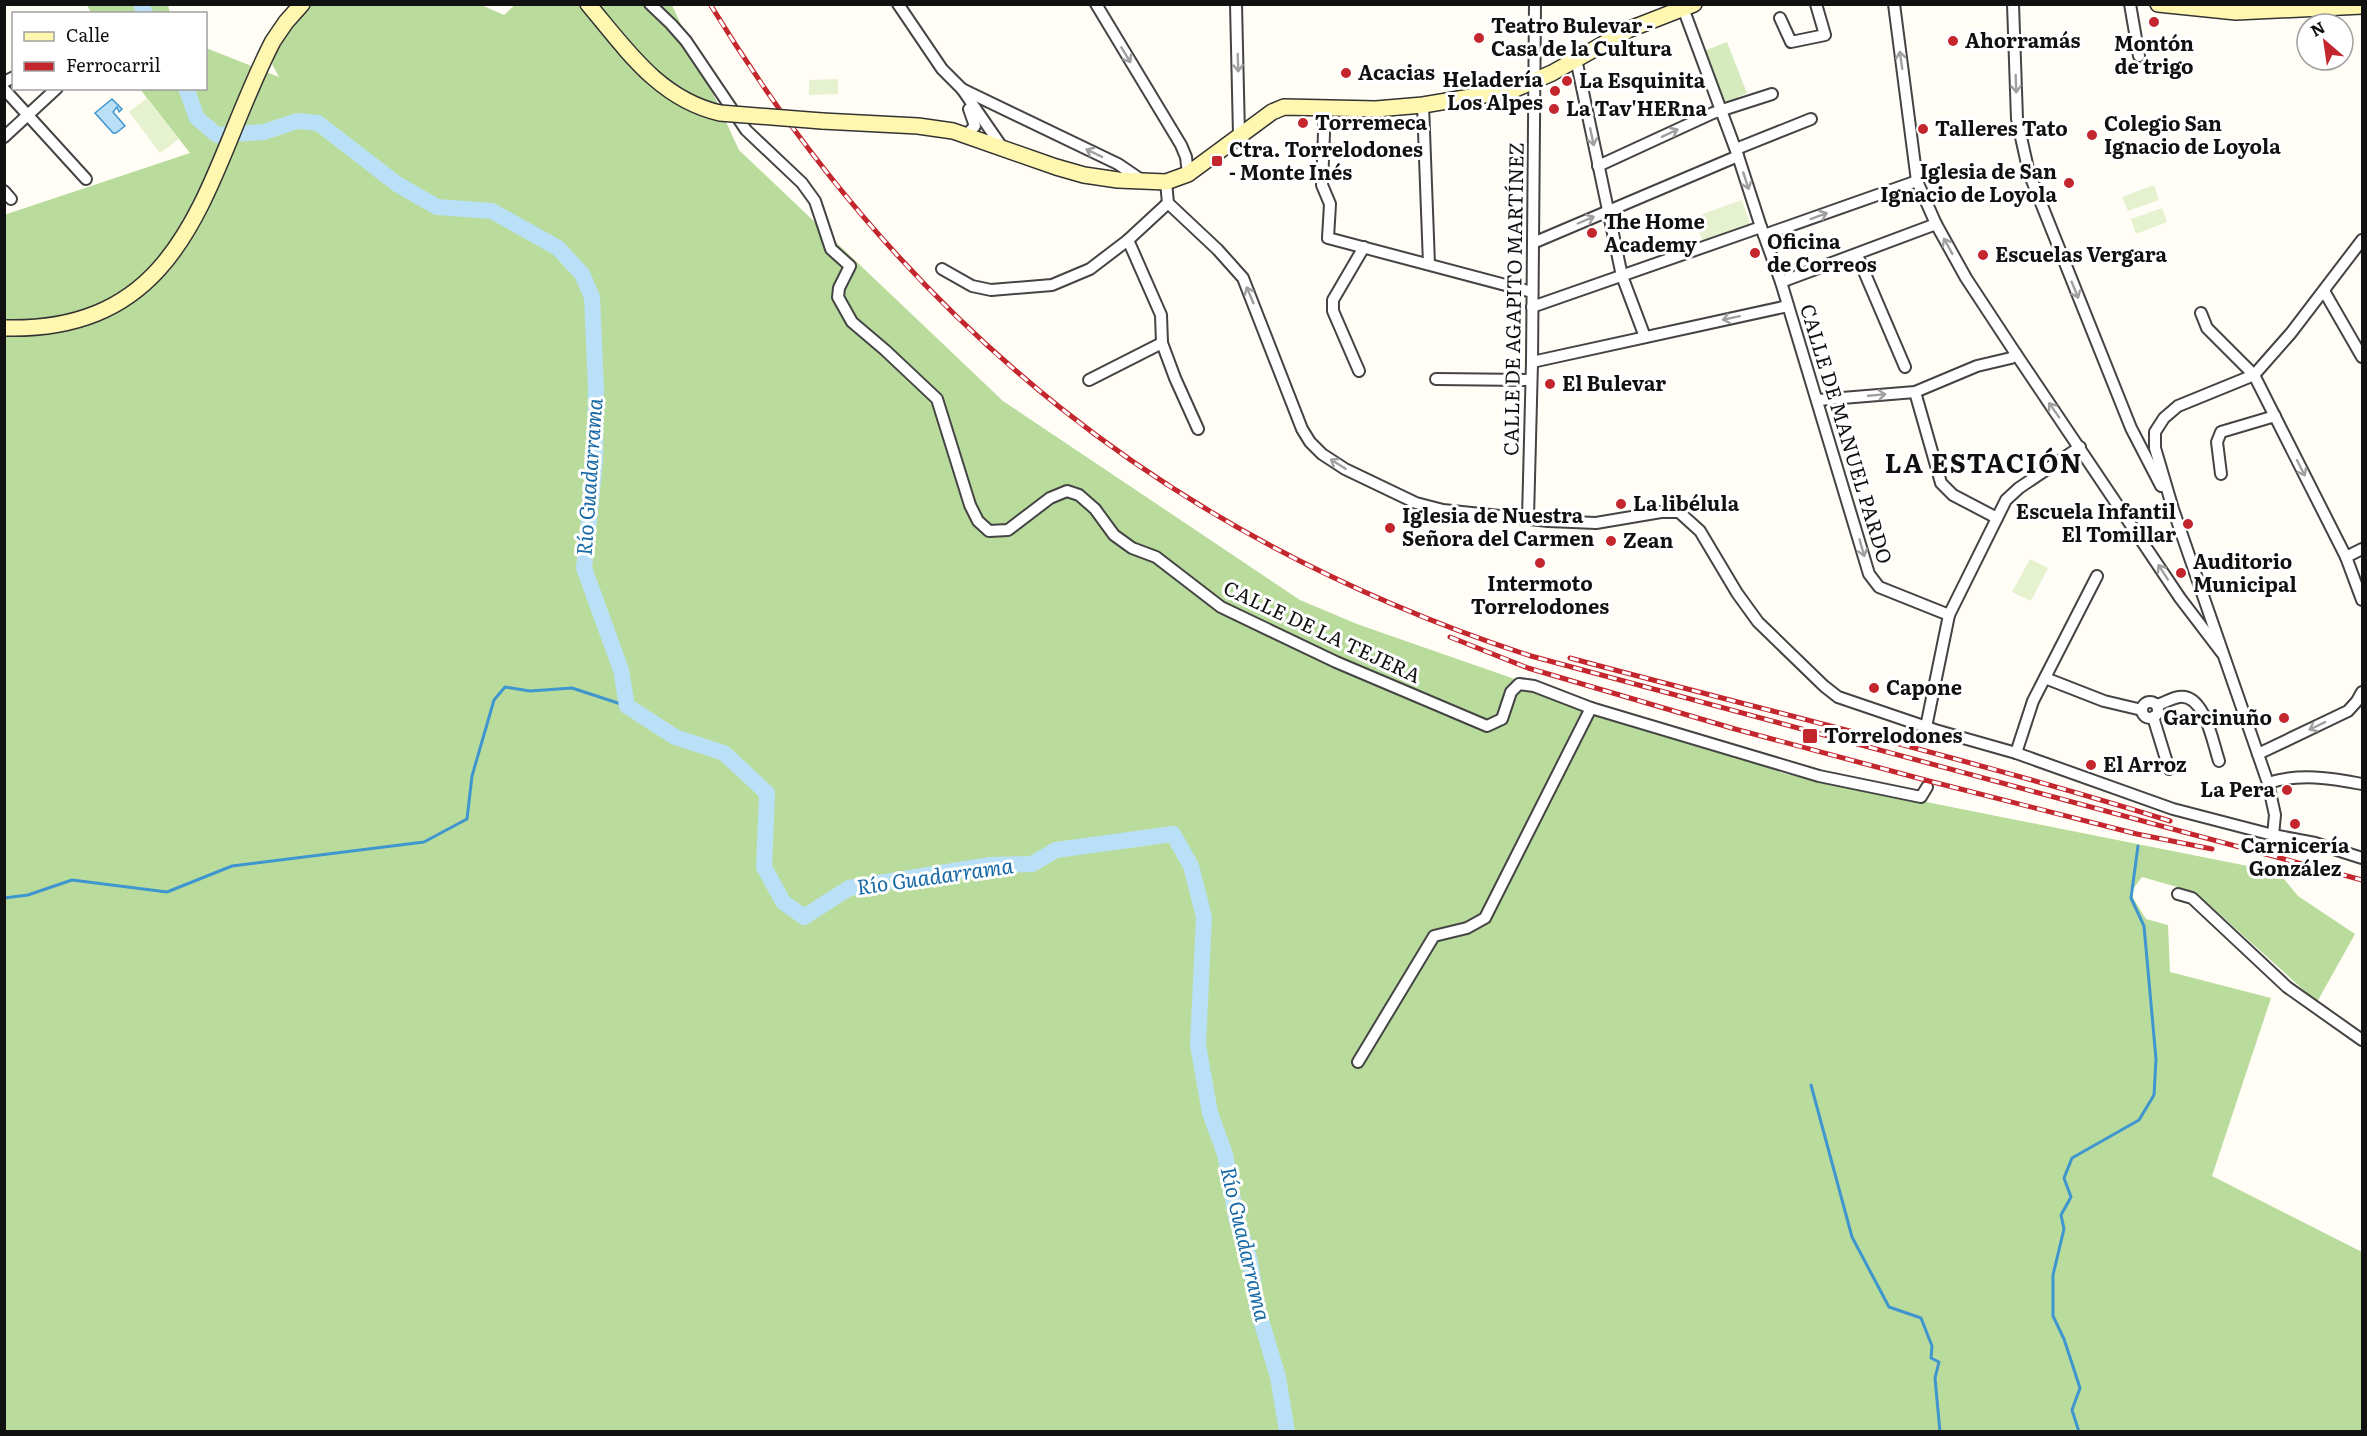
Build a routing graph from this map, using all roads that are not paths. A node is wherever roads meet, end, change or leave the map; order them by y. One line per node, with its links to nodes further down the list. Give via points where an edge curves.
1 (302, 4): 58 (main road, via 273,41 208,191 170,259 145,283 95,314 37,327)
2 (588, 4): 29 (main road, bridge, via 644,71 685,100 720,113 918,126)
3 (650, 4): 92 (street, CALLE DE LA TEJERA, via 686,42 746,130 802,183 815,201 831,249 850,266 838,297 852,322 937,399 970,505 989,531 1008,530 1050,498 1067,491 1079,495 1095,509 1114,535 1155,557 1221,607 1336,662 1487,726 1502,719 1511,692 1519,684)
4 (898, 4): 21 (street, via 942,69)
5 (1096, 4): 35 (street, one-way to 35, via 1180,145)
6 (1236, 4): 30 (street, one-way to 30)
7 (1535, 4): 19 (street, CALLE DE AGAPITO MARTÍNEZ)
8 (1816, 4): 16 (street, via 1825,35 1791,42)
9 (1894, 4): 37 (street, one-way to 9)
10 (2013, 4): 73 (street, one-way to 73, via 2017,119 2029,173)
11 (2130, 4): 17 (street)
12 (2158, 4): 15 (main road, via 2236,12)
13 (1689, 6): 18 (main road, via 1630,29); 26 (street, CALLE DE MANUEL PARDO)
14 (2362, 6): 15 (main road)
15 (2308, 7)
16 (1780, 18)
17 (2139, 56)
18 (1576, 59): 19 (main road); 34 (street, one-way to 34)
19 (1535, 80): 24 (main road, via 1513,90); 46 (street, CALLE DE AGAPITO MARTÍNEZ)
20 (4, 89): 27 (street)
21 (962, 89): 29 (street, via 975,126); 32 (street); 38 (street, one-way to 21, via 1118,164)
22 (55, 90): 27 (street)
23 (1772, 94): 26 (street)
24 (1423, 105): 25 (main road, via 1376,110); 49 (street)
25 (1325, 106): 30 (main road, via 1284,107); 47 (street, via 1322,185 1330,204 1328,238)
26 (1722, 111): 33 (street, CALLE DE MANUEL PARDO); 34 (street, one-way to 26)
27 (28, 115): 31 (street); 36 (street)
28 (1811, 119): 33 (street)
29 (966, 135): 32 (main road)
30 (1239, 135): 35 (main road)
31 (4, 137)
32 (1002, 148): 38 (main road, via 1084,175)
33 (1737, 153): 41 (street); 43 (street, CALLE DE MANUEL PARDO, one-way to 43)
34 (1598, 166): 41 (street)
35 (1188, 174): 39 (main road)
36 (86, 179)
37 (1917, 181): 42 (street); 43 (street, one-way to 37)
38 (1145, 182): 39 (main road)
39 (1166, 182): 40 (street)
40 (1168, 203): 44 (street); 79 (street, one-way to 40, via 1443,510 1416,503 1322,454 1302,429 1243,278)
41 (1607, 212): 46 (street, one-way to 41); 51 (street)
42 (1936, 224): 48 (street); 61 (street, one-way to 42)
43 (1762, 231): 51 (street); 52 (street, CALLE DE MANUEL PARDO)
44 (1128, 240): 50 (street, via 1090,269 1052,285 991,290 972,286); 60 (street, via 1161,315)
45 (2362, 240): 53 (street)
46 (1533, 243): 54 (street, CALLE DE AGAPITO MARTÍNEZ)
47 (1364, 247): 49 (street); 65 (street, via 1333,300 1333,311)
48 (1857, 255): 52 (street); 64 (street)
49 (1429, 264): 54 (street)
50 (942, 269)
51 (1622, 276): 56 (street); 59 (street)
52 (1781, 282): 55 (street, CALLE DE MANUEL PARDO)
53 (2324, 291): 62 (street); 66 (street)
54 (1532, 292): 56 (street, CALLE DE AGAPITO MARTÍNEZ)
55 (1788, 306): 59 (street, one-way to 59); 71 (street, CALLE DE MANUEL PARDO)
56 (1532, 307): 63 (street, CALLE DE AGAPITO MARTÍNEZ)
57 (2201, 313): 66 (street, via 2207,328)
58 (4, 328)
59 (1645, 338): 63 (street)
60 (1162, 343): 69 (street); 74 (street)
61 (2016, 354): 70 (street); 76 (street, one-way to 61)
62 (2362, 357)
63 (1532, 363): 68 (street, CALLE DE AGAPITO MARTÍNEZ)
64 (1905, 367)
65 (1359, 371)
66 (2254, 375): 72 (street); 75 (street, via 2178,406)
67 (1436, 379): 68 (street)
68 (1531, 380): 79 (street, CALLE DE AGAPITO MARTÍNEZ)
69 (1089, 381)
70 (1915, 392): 71 (street, one-way to 70); 80 (street, via 1941,483 1953,495)
71 (1818, 400): 87 (street, CALLE DE MANUEL PARDO, one-way to 87, via 1874,582)
72 (2275, 416): 77 (street, via 2222,432 2217,442); 82 (street, one-way to 82)
73 (2131, 428): 75 (street); 78 (street)
74 (1198, 429)
75 (2155, 432): 78 (street, via 2155,448)
76 (2080, 447): 80 (street, via 2011,494); 85 (street, one-way to 76)
77 (2221, 474)
78 (2173, 509): 84 (street)
79 (1528, 518): 95 (street, via 1596,523 1679,512 1700,531 1758,622 1824,686 1838,697)
80 (1997, 518): 87 (street)
81 (2362, 549): 82 (street)
82 (2346, 557): 86 (street)
83 (2097, 576): 89 (street)
84 (2201, 592): 85 (street, via 2189,601); 88 (street)
85 (2180, 598): 88 (street)
86 (2362, 600)
87 (1949, 615): 95 (street)
88 (2222, 653): 97 (street)
89 (2045, 678): 93 (street, via 2104,701); 96 (street, via 2032,701)
90 (2362, 692): 97 (street, one-way to 97, via 2348,711)
91 (2157, 705): 93 (street, via 2148,702); 94 (street, via 2158,712); 98 (street, via 2181,697 2198,705)
92 (1592, 708): 102 (street, CALLE DE LA TEJERA, via 1819,776 1921,798); 107 (street, via 1485,918 1467,928 1434,936)
93 (2142, 710): 94 (street, via 2145,716)
94 (2153, 717): 99 (street)
95 (1926, 727): 96 (street)
96 (2016, 753): 103 (street, via 2173,809)
97 (2258, 754): 100 (street)
98 (2219, 761)
99 (2169, 769)
100 (2268, 783): 101 (street, via 2282,778 2326,777); 103 (street, via 2275,815)
101 (2362, 784)
102 (1927, 787)
103 (2273, 835): 104 (street)
104 (2362, 858)
105 (2178, 894): 106 (street, via 2192,898 2287,987)
106 (2362, 1040)
107 (1359, 1062)

